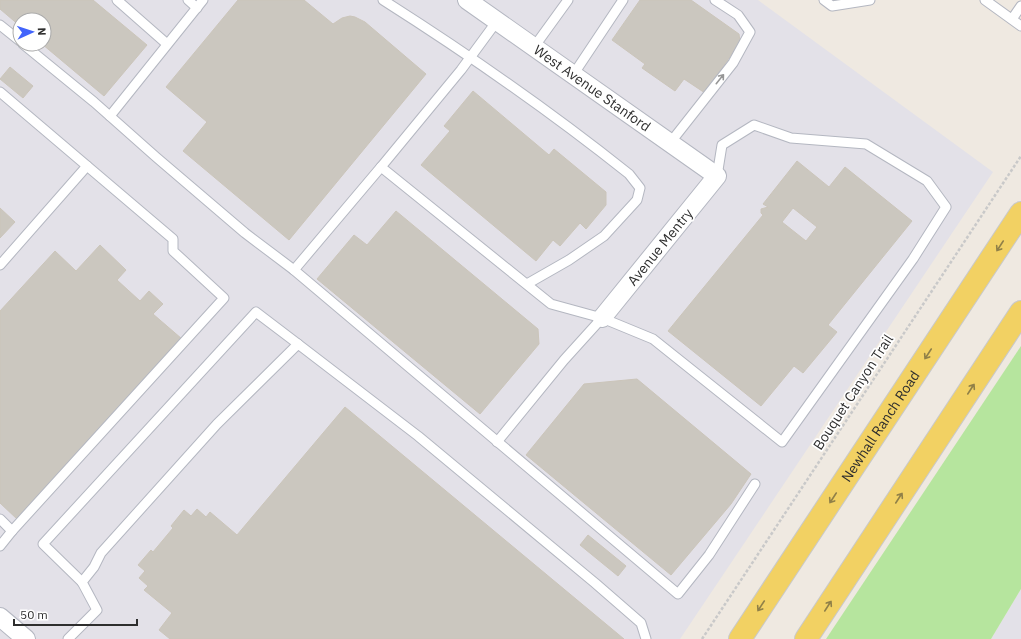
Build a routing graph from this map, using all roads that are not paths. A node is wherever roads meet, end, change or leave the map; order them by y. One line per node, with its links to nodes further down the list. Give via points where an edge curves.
1 (117, 0): 20 (lane)
2 (188, 0): 14 (lane)
3 (203, 0): 14 (lane)
4 (383, 0): 23 (lane)
5 (467, 0): 16 (street, West Avenue Stanford)
6 (568, 0): 21 (lane)
7 (622, 0): 24 (lane)
8 (715, 0): 27 (lane, one-way to 8, via 732,64 750,32 738,15)
9 (824, 0): 12 (lane)
10 (870, 0): 12 (lane)
11 (985, 0): 15 (lane)
12 (834, 3)
13 (1021, 6): 15 (lane)
14 (197, 8): 20 (lane)
15 (1012, 19): 18 (lane)
16 (497, 21): 21 (street, West Avenue Stanford); 23 (lane)
17 (0, 25): 19 (lane)
18 (1021, 26)
19 (12, 35)
20 (167, 44): 26 (lane)
21 (534, 47): 24 (street, West Avenue Stanford)
22 (34, 52): 26 (lane)
23 (471, 57): 29 (lane); 34 (lane, via 604,154 629,174 640,188 637,200 604,236)
24 (573, 75): 27 (street, West Avenue Stanford)
25 (0, 92): 28 (lane)
26 (110, 116): 33 (lane, via 245,233)
27 (670, 143): 30 (street, West Avenue Stanford)
28 (87, 166): 32 (lane); 41 (lane, via 173,239 173,251 224,298)
29 (381, 167): 33 (lane); 34 (lane)
30 (717, 176): 36 (street, Avenue Mentry); 36 (lane, via 722,145 754,125 791,138 866,144 927,181 946,207 913,259 782,442 652,339)
31 (1021, 213): 48 (main road, Newhall Ranch Road, one-way to 48)
32 (0, 265)
33 (294, 270): 38 (lane)
34 (527, 284): 36 (lane, via 551,304)
35 (1021, 312): 49 (main road, one-way to 35)
36 (602, 318): 38 (lane)
37 (298, 344): 43 (lane, via 216,424 101,553); 43 (lane, via 256,312 43,544); 47 (lane, via 418,436 589,578 641,623)
38 (497, 442): 39 (lane, via 678,594 709,555)
39 (755, 484)
40 (0, 519): 41 (lane)
41 (12, 531): 42 (lane)
42 (0, 546)
43 (82, 582): 46 (lane, via 97,610)
44 (0, 617): 45 (street)
45 (26, 639)
46 (68, 639)
47 (646, 639)
48 (740, 639)
49 (806, 639)

